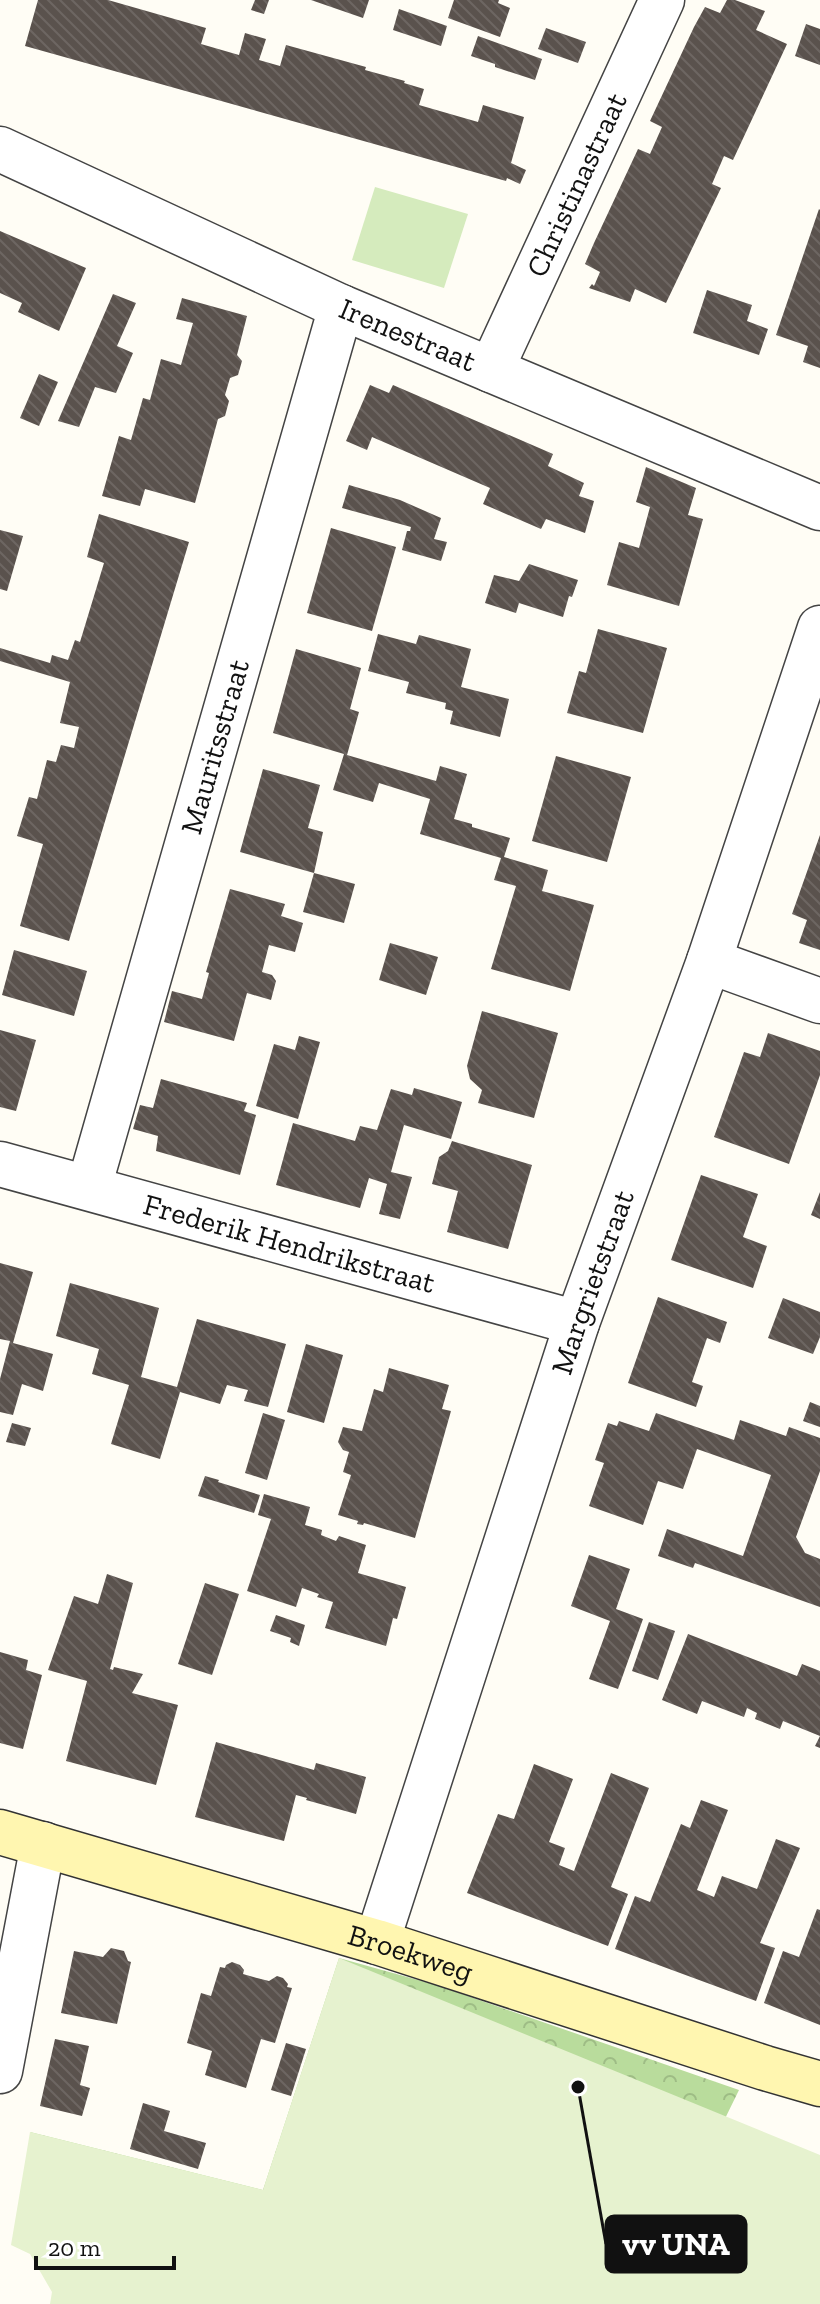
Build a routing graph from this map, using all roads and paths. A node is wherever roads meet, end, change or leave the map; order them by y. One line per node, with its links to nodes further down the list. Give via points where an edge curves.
1 (662, 0): 4 (street, Christinastraat)
2 (0, 149): 3 (street, Irenestraat)
3 (341, 307): 4 (street, Irenestraat); 10 (street, Mauritsstraat)
4 (491, 370): 5 (street, Irenestraat)
5 (820, 508)
6 (820, 628): 7 (street, Margrietstraat)
7 (709, 961): 8 (street); 11 (street, Margrietstraat)
8 (820, 1001)
9 (0, 1164): 10 (street, Frederik Hendrikstraat)
10 (89, 1187): 11 (street, Frederik Hendrikstraat)
11 (577, 1323): 14 (street, Margrietstraat)
12 (0, 1832): 13 (street, Broekweg)
13 (43, 1844): 14 (street, Broekweg); 15 (street)
14 (377, 1942): 16 (street, Broekweg)
15 (0, 2071)
16 (820, 2084)

